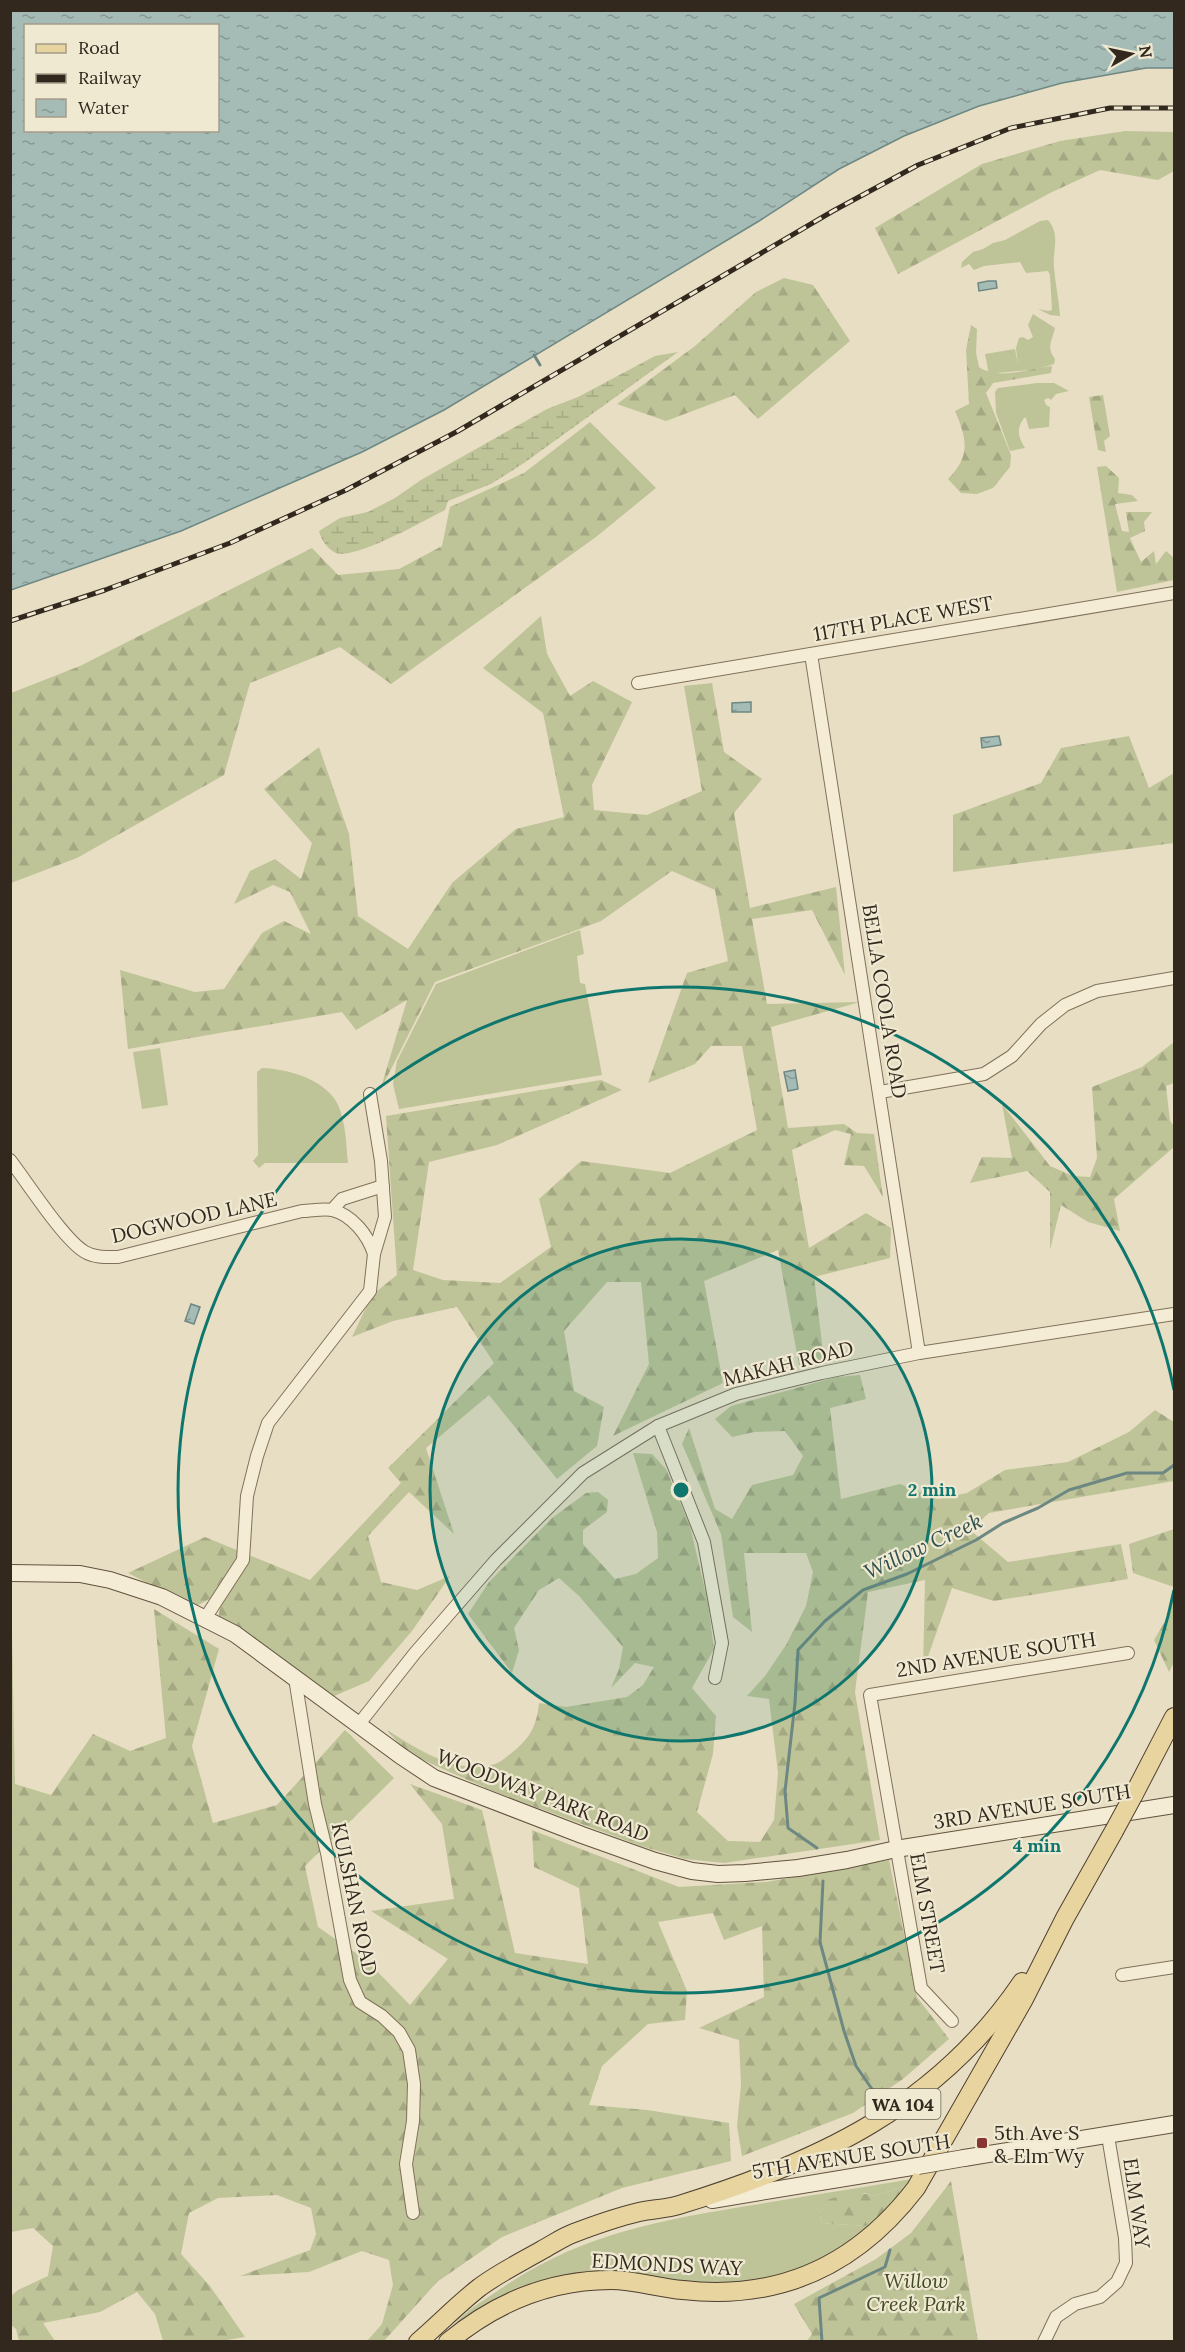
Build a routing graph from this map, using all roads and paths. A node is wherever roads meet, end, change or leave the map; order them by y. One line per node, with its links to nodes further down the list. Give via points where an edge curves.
1 (1174, 593): 2 (street, 117TH PLACE WEST)
2 (811, 654): 3 (street, 117TH PLACE WEST); 5 (street, BELLA COOLA ROAD)
3 (638, 683)
4 (1174, 978): 5 (street, via 1097,991 1065,1005 1012,1056 984,1074)
5 (880, 1092): 12 (street, BELLA COOLA ROAD)
6 (370, 1094): 8 (street)
7 (10, 1160): 9 (street, DOGWOOD LANE, via 66,1235 85,1252 103,1257 118,1257 302,1211)
8 (383, 1186): 9 (street, via 342,1199); 10 (street, via 385,1217)
9 (332, 1210): 10 (street, via 368,1237)
10 (374, 1254): 15 (street, via 370,1291 268,1423 247,1496 243,1560)
11 (1174, 1314): 12 (street, MAKAH ROAD)
12 (919, 1353): 13 (street, MAKAH ROAD, via 736,1394)
13 (658, 1426): 18 (street, via 704,1542 722,1643); 21 (street, MAKAH ROAD, via 583,1473 496,1560)
14 (10, 1573): 15 (street, WOODWAY PARK ROAD, via 110,1580)
15 (206, 1617): 17 (street, WOODWAY PARK ROAD)
16 (1128, 1653): 19 (street, 2ND AVENUE SOUTH)
17 (295, 1678): 21 (street, WOODWAY PARK ROAD); 31 (street, KULSHAN ROAD, via 350,1980 360,2002 399,2032 410,2050 414,2093 406,2164)
18 (715, 1678)
19 (870, 1695): 23 (street, ELM STREET)
20 (1174, 1717): 24 (main road, EDMONDS WAY / WA 104, bridge)
21 (359, 1724): 23 (street, WOODWAY PARK ROAD, via 434,1778 582,1835 692,1871 718,1874 786,1869)
22 (1174, 1805): 23 (street, 3RD AVENUE SOUTH)
23 (897, 1849): 27 (street, ELM STREET, via 921,1988)
24 (1065, 1918): 30 (main road, EDMONDS WAY / WA 104, via 1009,2002 977,2040 936,2079 890,2114 823,2152); 33 (main road, EDMONDS WAY / WA 104, via 1024,1999 916,2188 897,2212 858,2247 812,2273 748,2291 683,2290 611,2280 551,2287 496,2308)
25 (1174, 1967): 26 (street)
26 (1122, 1976)
27 (952, 2020)
28 (1174, 2124): 29 (street, 5TH AVENUE SOUTH)
29 (1108, 2136): 30 (street, 5TH AVENUE SOUTH, bridge); 34 (street, ELM WAY, via 1126,2263 1117,2282 1100,2296 1075,2304 1056,2317)
30 (677, 2206): 32 (main road, EDMONDS WAY / WA 104, via 637,2213 573,2234 480,2288)
31 (413, 2213)
32 (418, 2342)
33 (448, 2342)
34 (1044, 2342)

